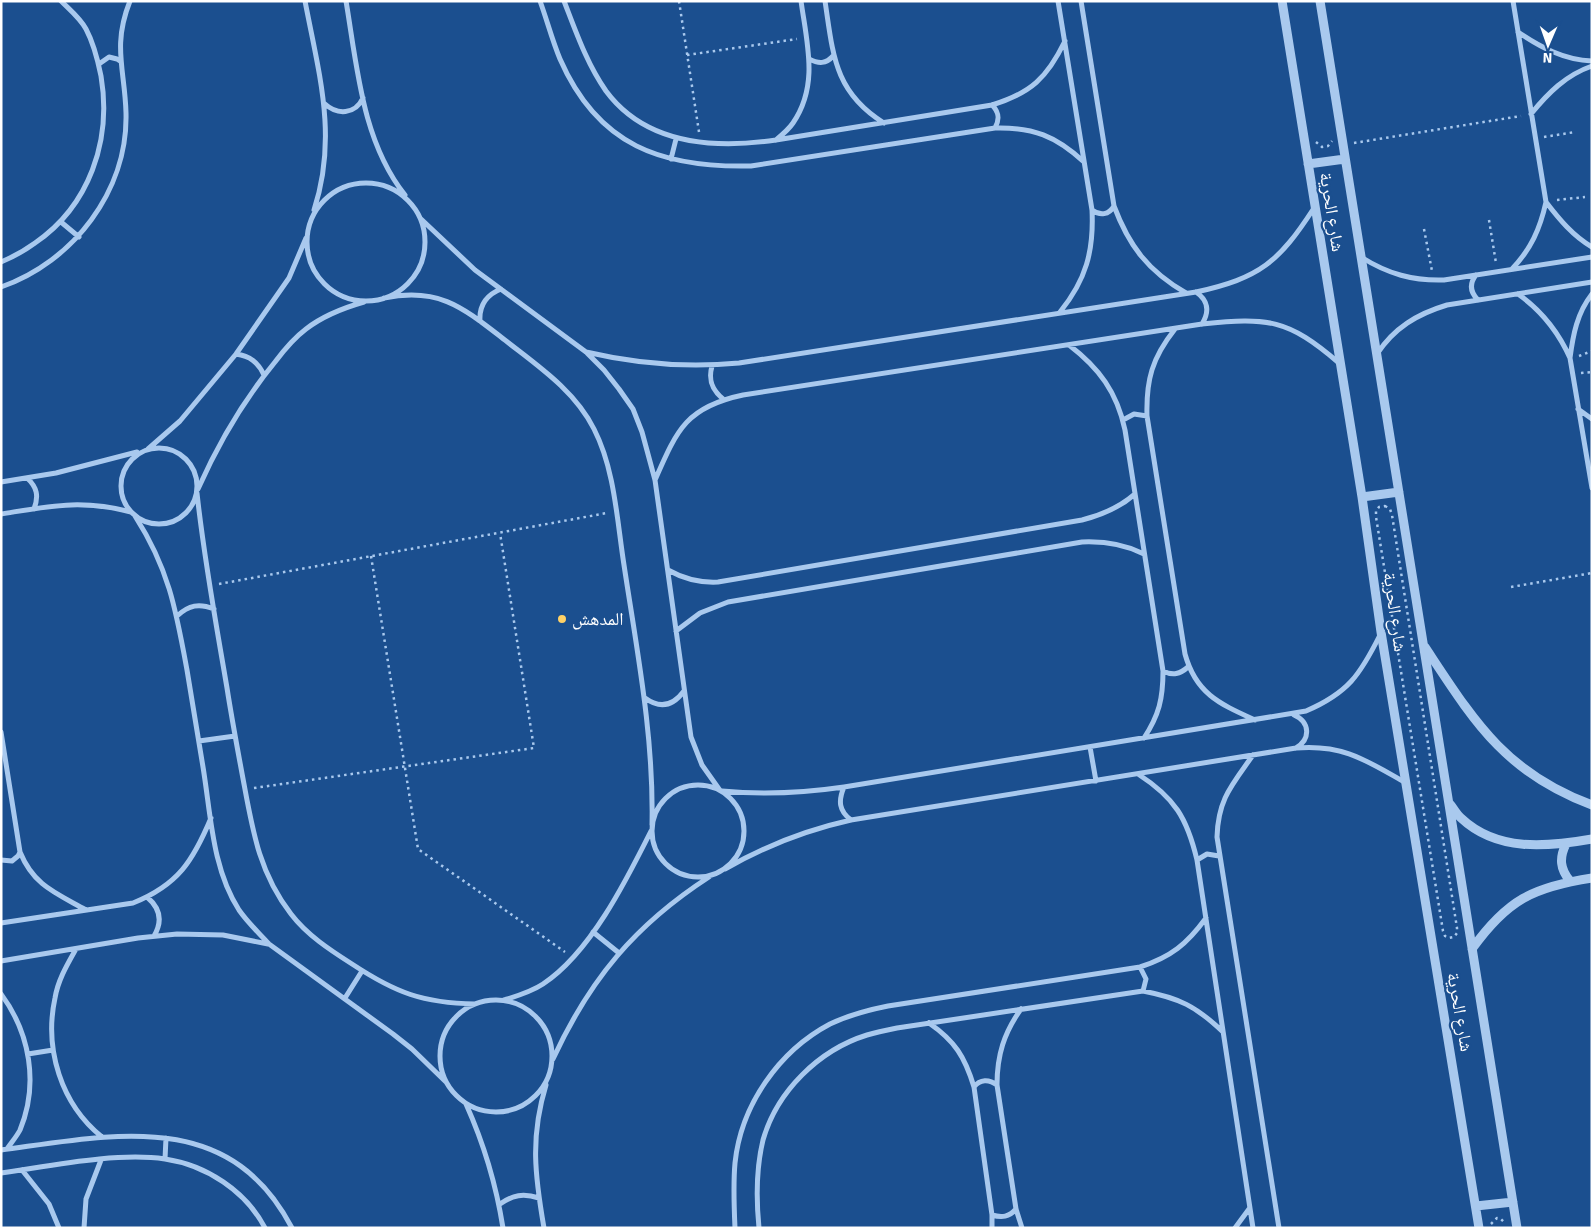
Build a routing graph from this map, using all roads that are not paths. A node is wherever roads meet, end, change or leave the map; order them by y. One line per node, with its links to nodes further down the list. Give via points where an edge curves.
1 (61, 1): 20 (street, via 86,29)
2 (130, 1): 18 (street, via 121,30)
3 (305, 1): 23 (street)
4 (346, 1): 22 (street)
5 (540, 1): 30 (street, via 560,59 588,107 625,141)
6 (564, 1): 28 (street, via 580,45 606,91 636,121)
7 (801, 1): 17 (street)
8 (825, 1): 16 (street)
9 (1058, 1): 15 (street)
10 (1081, 1): 36 (street)
11 (1282, 1): 33 (street, شارع الحرية)
12 (1320, 1): 31 (street, شارع الحرية)
13 (1513, 1): 14 (street)
14 (1518, 32): 19 (street, via 1551,51 1569,58); 25 (street)
15 (1065, 41): 24 (street, via 1044,76 1029,89); 32 (street)
16 (833, 56): 17 (street, via 819,63); 26 (street, via 857,103)
17 (810, 59): 29 (street, via 809,83 803,105 792,124)
18 (120, 61): 20 (street, via 109,57); 43 (street, via 126,114 118,167 95,216)
19 (1592, 61)
20 (98, 64): 41 (street, via 104,113 97,160 76,203)
21 (1592, 66): 25 (street, via 1556,86)
22 (363, 98): 23 (street, via 354,109 346,112 338,112); 35 (street, via 380,154)
23 (324, 104): 39 (street, via 326,160)
24 (992, 105): 26 (street); 27 (street, via 998,119)
25 (1532, 114): 34 (street)
26 (885, 123): 29 (street)
27 (995, 128): 30 (street, via 751,166 706,165); 32 (street, via 1020,128 1044,134)
28 (676, 138): 29 (street, via 725,145); 30 (street)
29 (776, 140)
30 (670, 159)
31 (1345, 159): 33 (street); 45 (street, شارع الحرية)
32 (1084, 162): 38 (street)
33 (1308, 164): 37 (street, شارع الحرية)
34 (1546, 202): 44 (street, via 1572,232); 48 (street, via 1535,239)
35 (411, 203): 39 (street, via 396,190 378,184 358,183 339,189 323,201); 40 (street)
36 (1114, 206): 38 (street, via 1104,214); 54 (street, via 1141,257)
37 (1315, 208): 53 (street, via 1276,258 1252,275); 69 (street, شارع الحرية)
38 (1092, 210): 60 (street, via 1093,228 1087,265 1071,298)
39 (312, 217): 42 (street)
40 (422, 219): 52 (street, via 456,254); 57 (street, via 426,238 424,258 415,276 402,290)
41 (60, 222): 43 (street); 47 (street, via 25,250)
42 (307, 236): 59 (street, via 308,255 316,273 329,288 346,298); 66 (street, via 289,278)
43 (78, 237): 51 (street, via 38,270)
44 (1592, 247)
45 (1361, 257): 49 (street, via 1400,276 1423,280); 67 (street, شارع الحرية)
46 (1592, 257): 48 (street)
47 (1, 262)
48 (1512, 270): 49 (street)
49 (1476, 275): 58 (street, via 1471,288)
50 (1592, 282): 55 (street)
51 (1, 287)
52 (501, 289): 61 (street, via 486,297); 65 (street)
53 (1196, 292): 54 (street); 62 (street, via 1207,306)
54 (1186, 293): 60 (street)
55 (1518, 294): 58 (street); 68 (street, via 1550,322)
56 (1592, 294): 68 (street, via 1572,337)
57 (384, 298): 59 (street); 61 (street, via 403,294 440,298)
58 (1478, 300): 67 (street, via 1429,310 1413,318 1385,341)
59 (366, 301): 71 (street, via 341,308 304,330)
60 (1059, 313): 70 (street)
61 (480, 321): 99 (street, via 570,394 583,410 603,449)
62 (1202, 324): 63 (street); 69 (street, via 1254,320 1276,324 1298,332)
63 (1175, 328): 64 (street); 74 (street, via 1154,360 1149,378)
64 (1069, 345): 72 (street); 75 (street, via 1103,378)
65 (586, 352): 70 (street, via 644,363); 79 (street, via 614,382 633,410)
66 (236, 354): 71 (street, via 254,360); 77 (street, via 180,421)
67 (1376, 354): 83 (street, شارع الحرية)
68 (1570, 358): 73 (street)
69 (1340, 364): 85 (street, شارع الحرية)
70 (712, 366): 72 (street, via 713,388)
71 (264, 375): 82 (street, via 225,435)
72 (723, 399): 79 (street, via 692,416 680,429)
73 (1578, 409): 76 (street); 81 (street)
74 (1147, 416): 75 (street, via 1134,414); 96 (street)
75 (1123, 420): 84 (street)
76 (1592, 420)
77 (146, 450): 78 (street); 82 (street, via 160,448 183,456 192,465); 88 (street, via 134,457 121,478 124,502)
78 (27, 478): 80 (street); 86 (street, via 36,489)
79 (655, 480): 90 (street)
80 (1, 482)
81 (1592, 488)
82 (197, 491): 88 (street, via 193,504 177,520 156,524 145,522); 91 (street)
83 (1399, 492): 85 (street); 95 (street, شارع الحرية)
84 (1135, 494): 89 (street); 90 (street, via 1116,508 1082,520 718,582 689,580)
85 (1362, 497): 94 (street, شارع الحرية)
86 (34, 509): 87 (street); 88 (street, via 87,504)
87 (1, 514)
88 (133, 514): 92 (street, via 162,564)
89 (1144, 554): 93 (street, via 1112,542 1072,543 728,602 700,613); 97 (street)
90 (668, 570): 93 (street)
91 (214, 609): 92 (street, via 194,605); 103 (street)
92 (177, 616): 105 (street)
93 (676, 631): 98 (street)
94 (1381, 632): 100 (street, via 1357,676 1343,691 1325,703); 111 (street, شارع الحرية)
95 (1423, 644): 114 (street, شارع الحرية); 115 (street, via 1475,721 1506,754 1542,782)
96 (1188, 667): 97 (street, via 1179,674); 101 (street, via 1195,681 1217,702)
97 (1163, 671): 104 (street, via 1159,710)
98 (684, 691): 99 (street, via 671,704 652,704); 113 (street, via 696,751 710,778)
99 (645, 698): 118 (street)
100 (1294, 714): 101 (street); 107 (street, via 1305,723 1307,730 1306,738)
101 (1255, 720): 104 (street)
102 (1, 732): 122 (street)
103 (234, 736): 105 (street); 142 (street, via 253,836 275,891 292,916 313,937)
104 (1144, 738): 106 (street)
105 (199, 742): 116 (street)
106 (1090, 747): 110 (street); 112 (street)
107 (1296, 748): 108 (street); 111 (street, via 1330,748 1349,753 1368,760)
108 (1253, 755): 109 (street); 123 (street, via 1221,805)
109 (1138, 774): 110 (street); 125 (street, via 1171,800 1183,818)
110 (1096, 781): 117 (street)
111 (1406, 783): 169 (street, شارع الحرية)
112 (844, 787): 113 (street, via 787,794); 117 (street, via 840,806)
113 (721, 790): 118 (street, via 705,785 690,785 676,790 664,798); 126 (street, via 734,801 742,814 745,829 743,844 736,858)
114 (1448, 802): 121 (street, via 1461,818 1499,839 1535,846); 138 (street, شارع الحرية)
115 (1592, 805)
116 (211, 818): 130 (street, via 193,856 181,872); 136 (street, via 220,869 228,890 249,922)
117 (851, 820): 126 (street, via 797,835)
118 (652, 825): 119 (street)
119 (651, 831): 127 (street, via 660,858 670,868 690,876); 134 (street)
120 (1592, 840): 121 (street)
121 (1566, 844): 129 (street, via 1561,859)
122 (20, 852): 124 (street, via 12,861); 131 (street, via 32,875 42,884)
123 (1219, 856): 125 (street, via 1207,854); 185 (street)
124 (1, 860)
125 (1197, 860): 132 (street)
126 (725, 869): 127 (street)
127 (712, 876): 139 (street, via 661,912)
128 (1592, 878): 129 (street)
129 (1570, 881): 138 (street, via 1522,898 1502,913)
130 (147, 897): 131 (street, via 133,903); 135 (street, via 154,903 160,919)
131 (86, 910): 133 (street)
132 (1206, 918): 141 (street, via 1178,949); 150 (street)
133 (1, 924)
134 (593, 932): 139 (street); 146 (street, via 559,972 524,994)
135 (154, 936): 136 (street, via 224,935); 137 (street)
136 (269, 944): 145 (street)
137 (76, 949): 140 (street); 151 (street, via 63,972 55,997 51,1024)
138 (1472, 949): 167 (street, شارع الحرية)
139 (619, 953): 153 (street, via 580,1005)
140 (1, 961)
141 (1140, 967): 143 (street, via 1146,978); 179 (street, via 859,1012 805,1040 782,1060 764,1084 741,1134 734,1189)
142 (362, 970): 145 (street); 147 (street, via 418,998)
143 (1143, 991): 148 (street); 150 (street, via 1187,1003)
144 (1, 994): 152 (street, via 14,1012)
145 (345, 998): 155 (street, via 412,1049)
146 (504, 1000): 147 (street); 153 (street, via 534,1014 545,1027)
147 (475, 1004): 155 (street, via 459,1013 447,1028 441,1045 440,1064)
148 (1021, 1008): 149 (street); 156 (street, via 1002,1044)
149 (929, 1023): 157 (street, via 954,1043); 180 (street, via 867,1035 839,1047 792,1085 764,1138 757,1186)
150 (1223, 1032): 170 (street)
151 (53, 1050): 152 (street); 159 (street, via 57,1071 75,1109)
152 (28, 1054): 161 (street, via 30,1084 26,1108 19,1131)
153 (553, 1060): 154 (street)
154 (549, 1077): 158 (street, via 538,1093 523,1105 504,1112 484,1111); 166 (street, via 535,1137)
155 (446, 1082): 158 (street)
156 (997, 1085): 157 (street, via 985,1080); 171 (street)
157 (974, 1087): 172 (street)
158 (466, 1103): 168 (street, via 486,1153)
159 (102, 1137): 160 (street, via 145,1135); 161 (street)
160 (166, 1138): 162 (street); 176 (street, via 220,1154 244,1169 283,1210)
161 (4, 1150)
162 (165, 1159): 163 (street); 175 (street, via 188,1164 231,1187 249,1204)
163 (101, 1160): 164 (street); 174 (street, via 86,1199)
164 (22, 1170): 165 (street); 173 (street, via 49,1204)
165 (1, 1173)
166 (539, 1198): 168 (street, via 518,1195); 178 (street)
167 (1513, 1202): 169 (street); 187 (street, شارع الحرية)
168 (500, 1204): 177 (street)
169 (1476, 1206): 186 (street, شارع الحرية)
170 (1250, 1209): 183 (street); 184 (street)
171 (1016, 1210): 172 (street, via 1008,1216); 182 (street)
172 (992, 1215): 181 (street)
173 (59, 1228)
174 (84, 1228)
175 (265, 1228)
176 (292, 1228)
177 (503, 1228)
178 (544, 1228)
179 (735, 1228)
180 (759, 1228)
181 (992, 1228)
182 (1022, 1228)
183 (1235, 1228)
184 (1252, 1228)
185 (1279, 1228)
186 (1479, 1228)
187 (1517, 1228)

